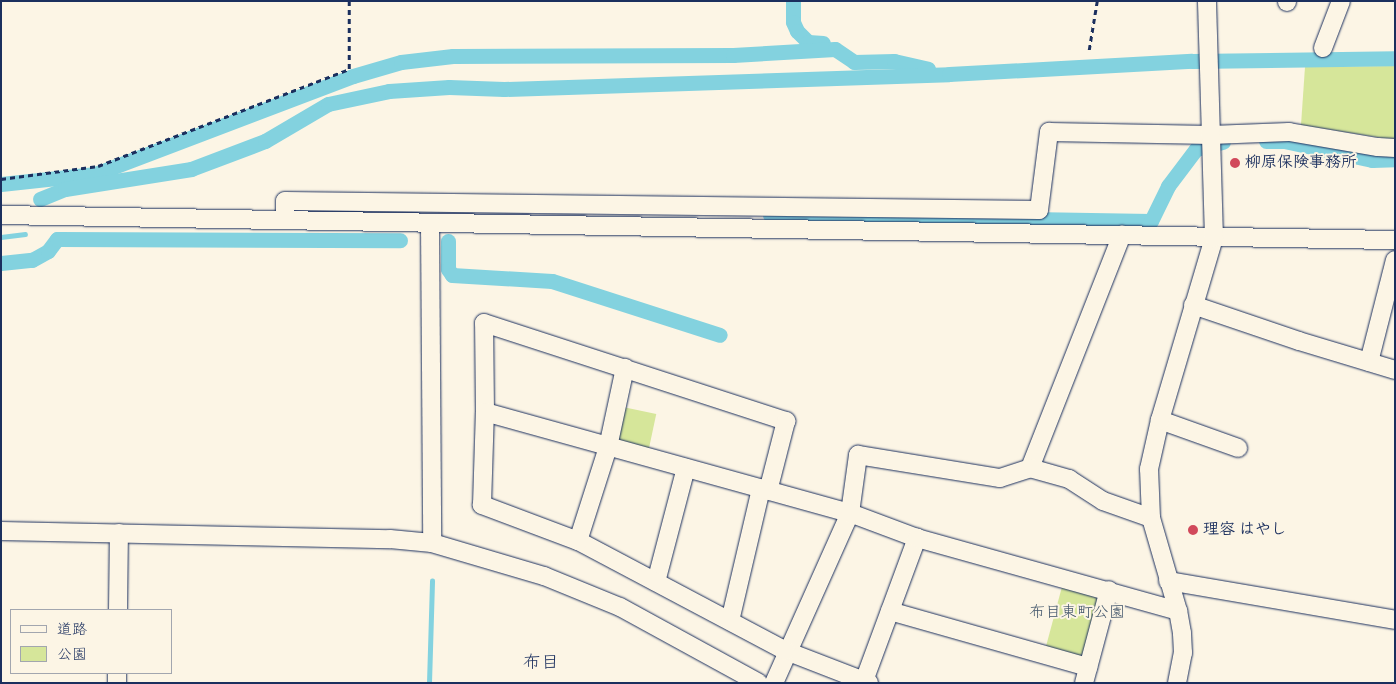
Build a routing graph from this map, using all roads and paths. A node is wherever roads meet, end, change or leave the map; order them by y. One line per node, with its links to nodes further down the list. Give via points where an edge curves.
1 (350, 1): 9 (path, via 349,69 98,166)
2 (1098, 1): 6 (path)
3 (1207, 1): 7 (street)
4 (1341, 1): 5 (street)
5 (1323, 48)
6 (1089, 50)
7 (1211, 135): 8 (street, via 1289,132); 11 (street, via 1050,132 1039,210 285,200); 14 (street)
8 (1395, 148)
9 (1, 179)
10 (1, 215): 11 (street)
11 (284, 220): 12 (street)
12 (430, 223): 13 (street); 34 (street)
13 (1122, 234): 14 (street); 26 (street)
14 (1214, 238): 15 (street); 17 (street)
15 (1395, 240)
16 (1395, 260): 18 (street)
17 (1193, 305): 18 (street); 22 (street)
18 (1368, 362): 20 (street)
19 (625, 368): 21 (street, via 484,323); 23 (street); 27 (street, via 786,421)
20 (1395, 370)
21 (485, 412): 23 (street); 33 (street, via 482,505)
22 (1160, 420): 24 (street); 29 (street, via 1149,469)
23 (608, 448): 25 (street); 33 (street)
24 (1238, 448)
25 (686, 468): 27 (street); 36 (street)
26 (1030, 468): 28 (street, via 1000,478 858,455); 29 (street, via 1069,479 1103,500)
27 (765, 490): 28 (street); 42 (street)
28 (850, 513): 32 (street); 43 (street)
29 (1151, 518): 35 (street)
30 (1, 531): 31 (street)
31 (119, 533): 34 (street); 38 (street)
32 (917, 538): 37 (street); 39 (street)
33 (578, 541): 36 (street)
34 (432, 543): 46 (street, via 544,576 620,607)
35 (1168, 581): 40 (street); 41 (street)
36 (656, 582): 42 (street)
37 (1109, 590): 40 (street); 44 (street)
38 (118, 609)
39 (890, 611): 44 (street); 45 (street)
40 (1178, 611): 48 (street, via 1183,652)
41 (1395, 620)
42 (730, 621): 43 (street)
43 (786, 651): 45 (street); 47 (street)
44 (1086, 675)
45 (867, 682)
46 (759, 683)
47 (774, 683)
48 (1177, 683)

